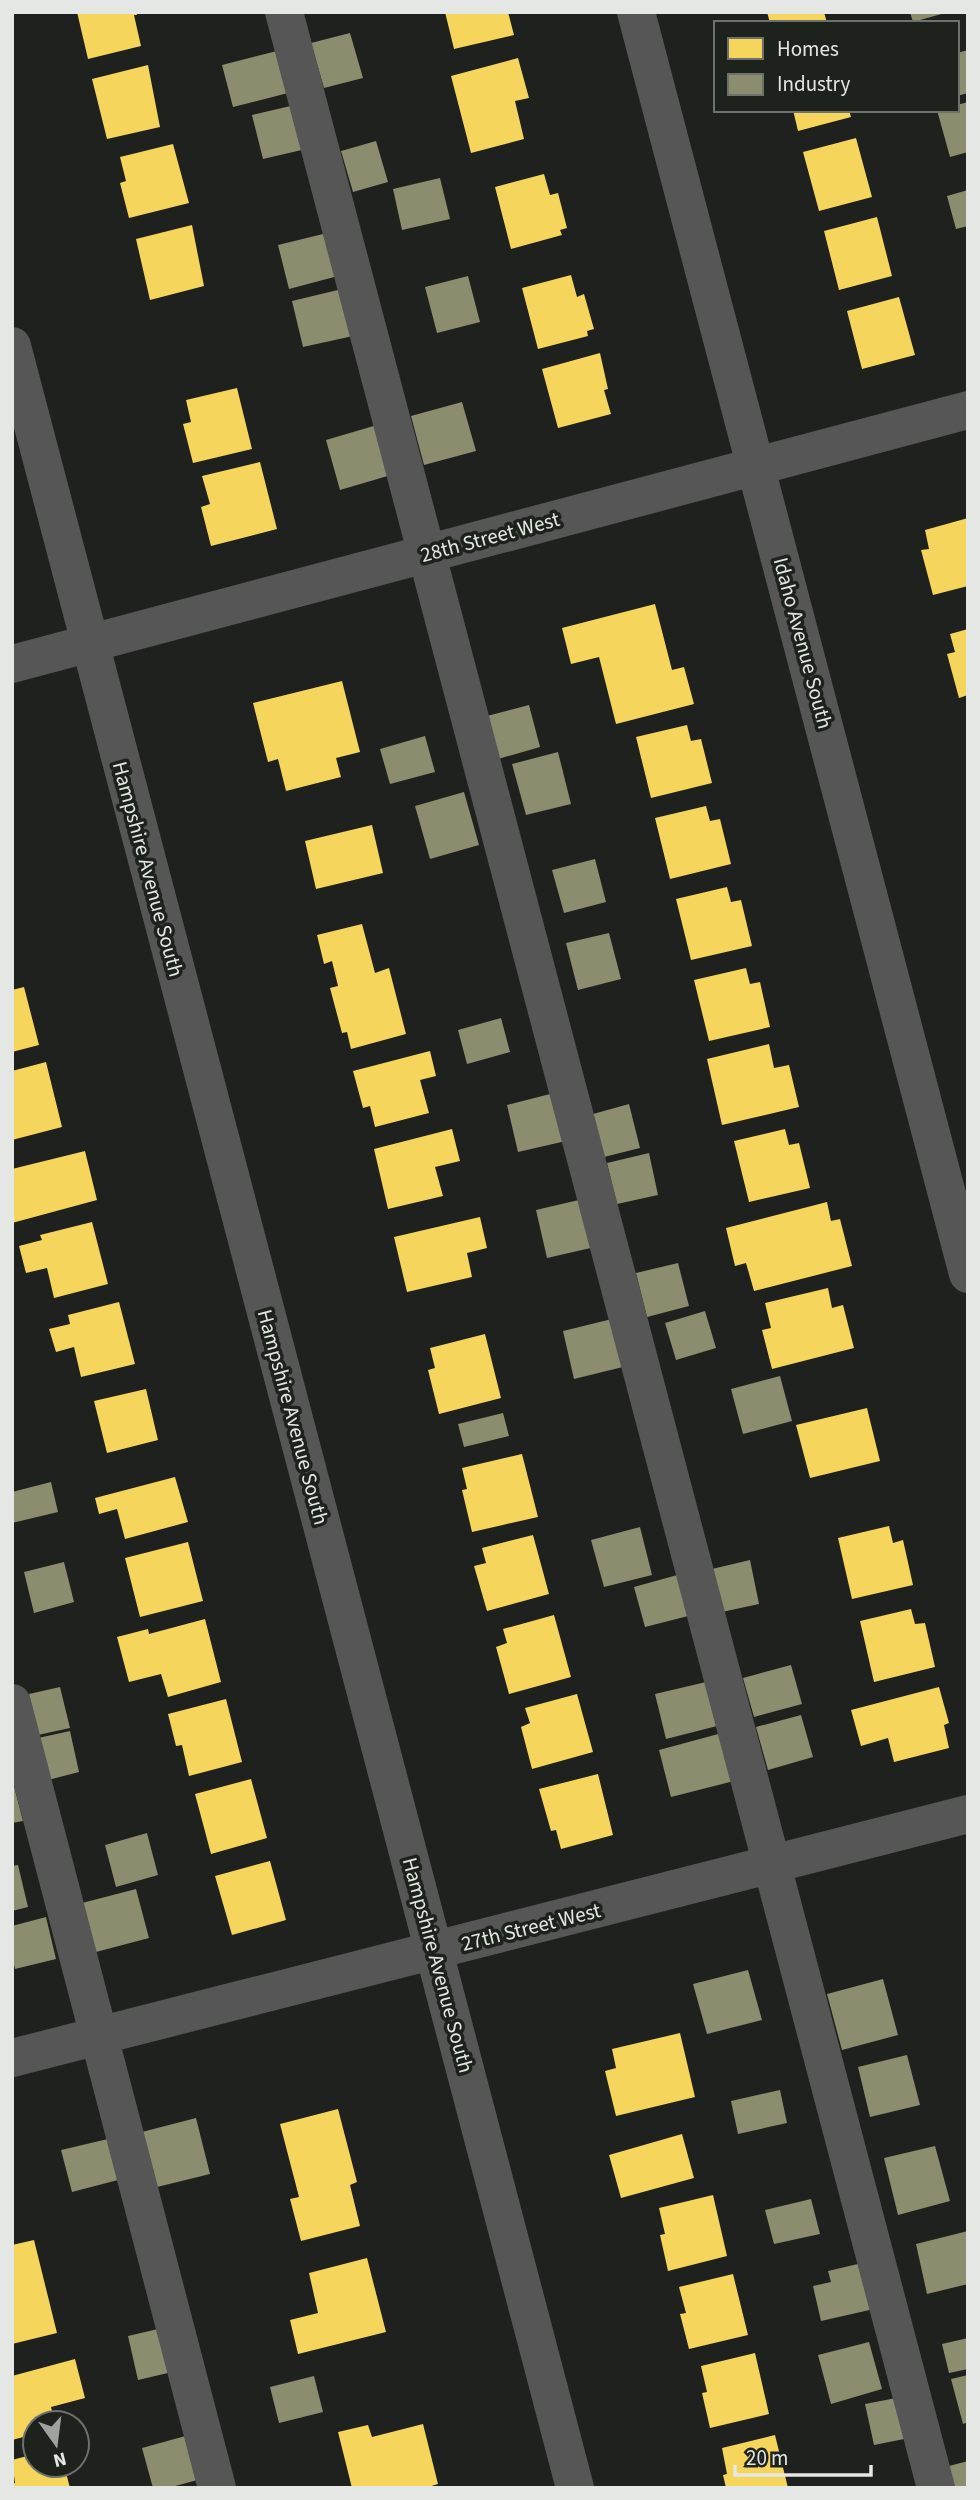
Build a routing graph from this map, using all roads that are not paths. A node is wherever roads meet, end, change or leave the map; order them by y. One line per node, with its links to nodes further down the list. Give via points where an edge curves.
1 (284, 12): 6 (street)
2 (636, 12): 5 (street, Idaho Avenue South)
3 (12, 346): 7 (street, Hampshire Avenue South)
4 (968, 410): 5 (street, 28th Street West)
5 (756, 465): 6 (street, 28th Street West); 9 (street, Idaho Avenue South)
6 (428, 554): 7 (street, 28th Street West); 12 (street)
7 (90, 643): 8 (street, 28th Street West); 13 (street, Hampshire Avenue South)
8 (12, 664)
9 (968, 1274)
10 (12, 1703): 14 (street)
11 (968, 1814): 12 (street, 27th Street West)
12 (773, 1864): 13 (street, 27th Street West); 18 (street)
13 (434, 1951): 14 (street, 27th Street West); 17 (street, Hampshire Avenue South)
14 (99, 2036): 15 (street, 27th Street West); 16 (street)
15 (12, 2058)
16 (217, 2488)
17 (575, 2488)
18 (936, 2488)

